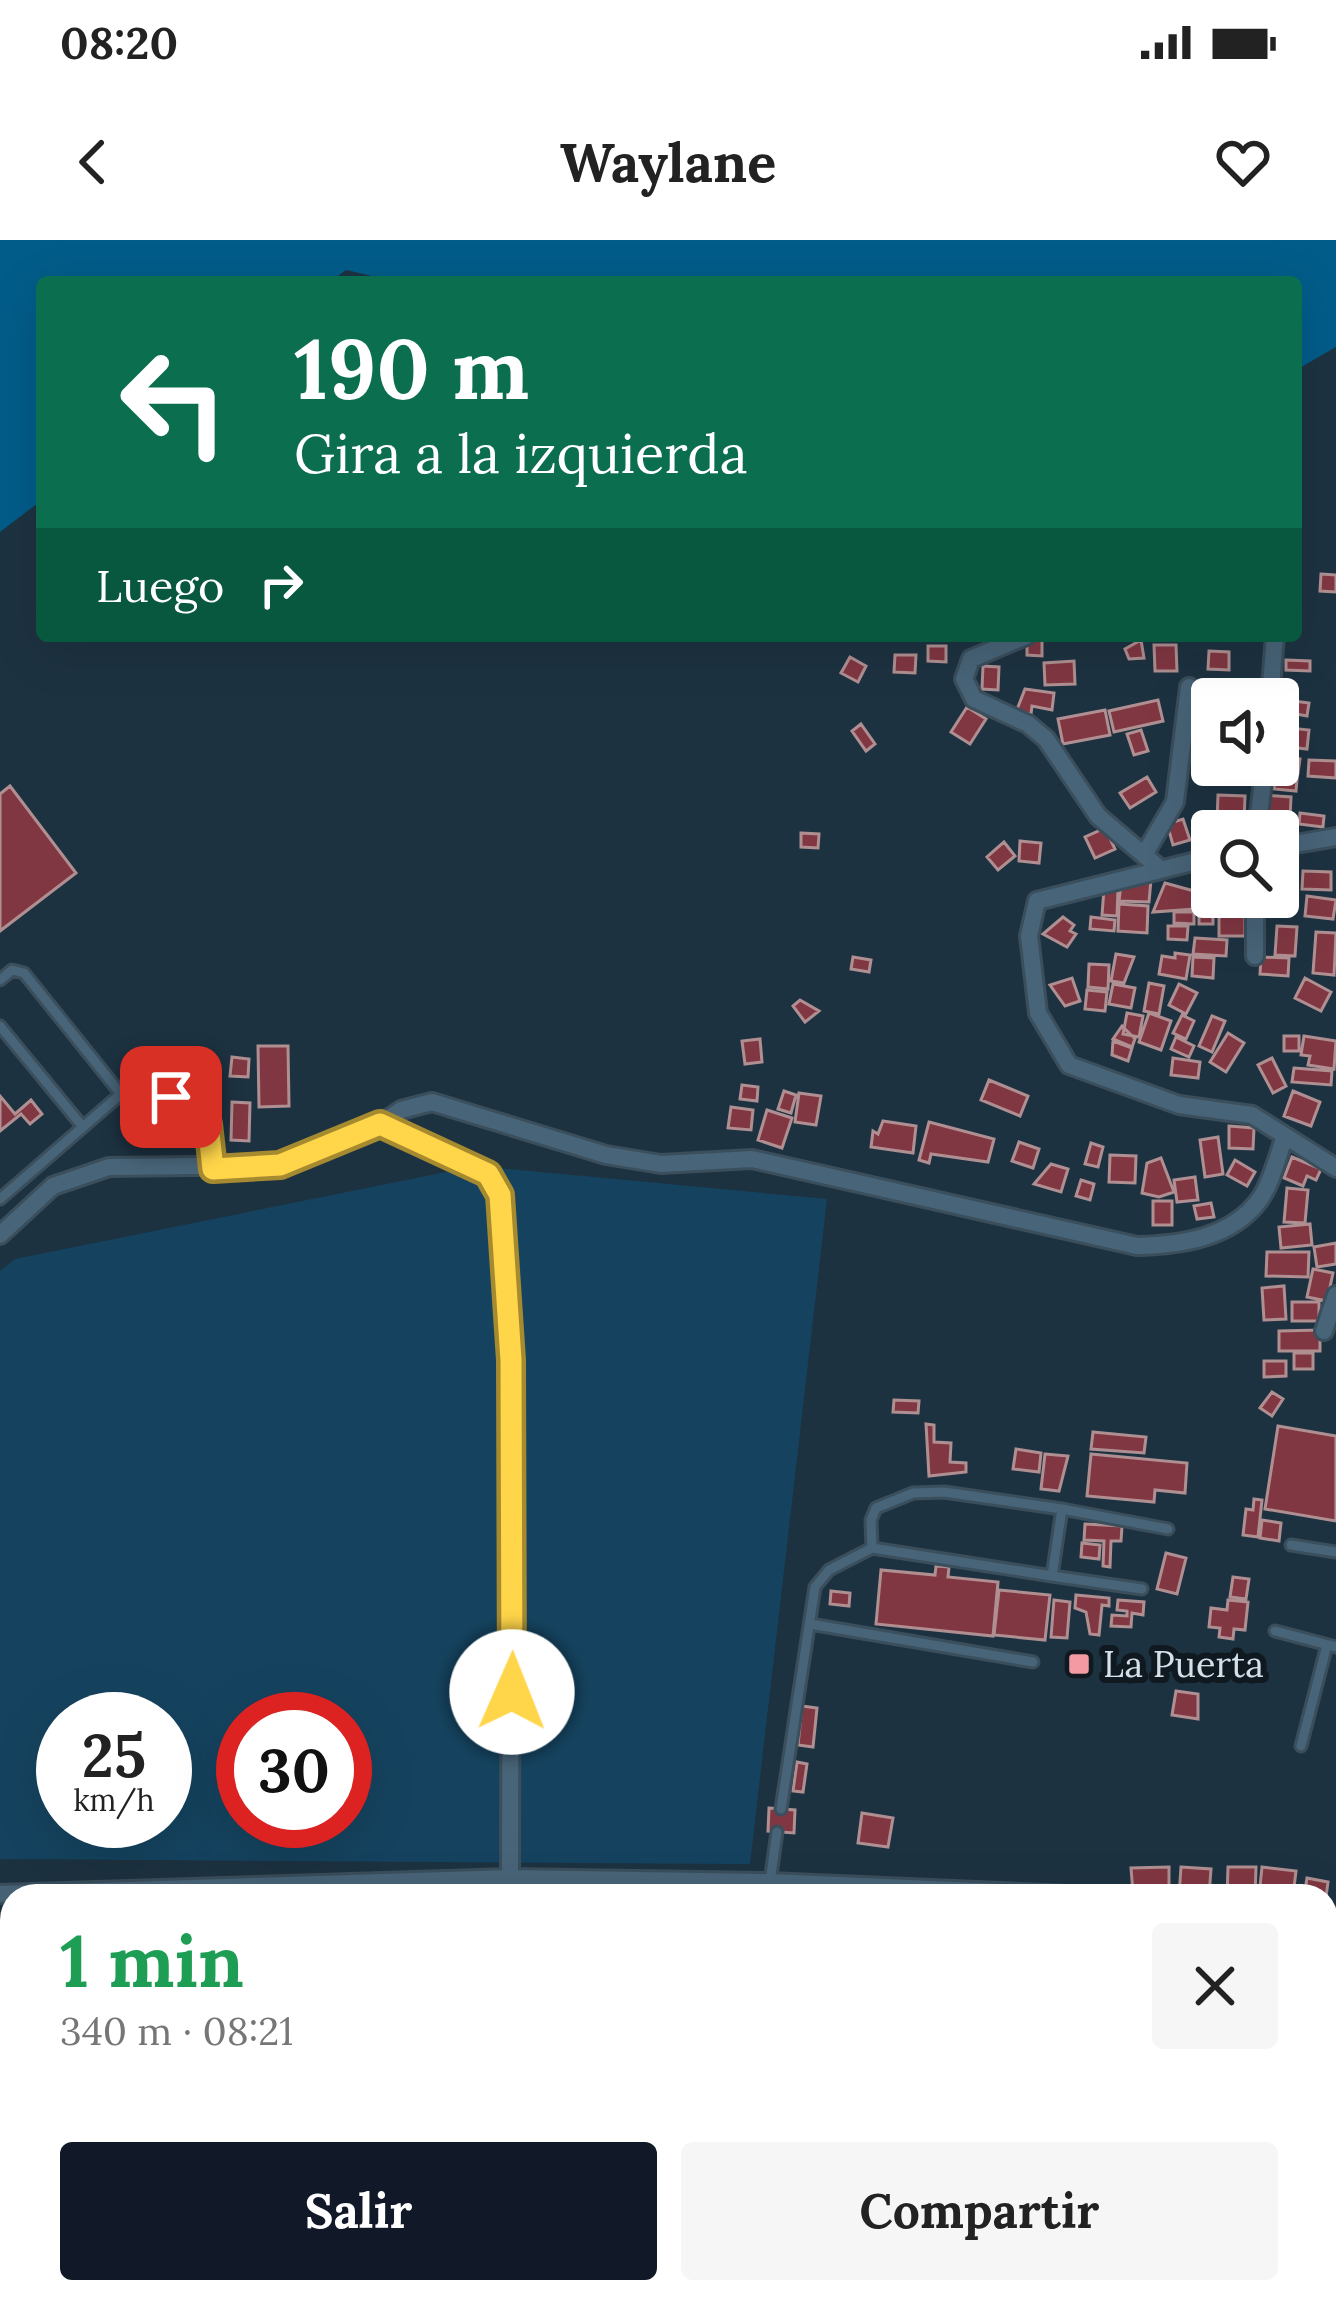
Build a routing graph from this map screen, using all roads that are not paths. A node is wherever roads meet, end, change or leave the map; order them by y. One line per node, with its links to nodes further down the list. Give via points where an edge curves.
1 (1012, 642): 8 (street, via 971,659 964,679 974,699 1046,739 1098,816)
2 (1274, 642): 3 (street)
3 (1271, 678)
4 (1189, 687): 8 (street, via 1175,802)
5 (1336, 837): 6 (street)
6 (1299, 843)
7 (1191, 858): 8 (street)
8 (1151, 861): 16 (street, via 1037,901 1029,936 1038,1012 1069,1065 1179,1105 1252,1114)
9 (1255, 918): 10 (street)
10 (1255, 956)
11 (0, 980): 13 (lane, via 12,970 24,973)
12 (0, 1026): 15 (lane)
13 (121, 1094): 15 (lane); 18 (lane, via 200,1103)
14 (380, 1124): 16 (street, via 433,1102 607,1155 661,1164 752,1159 1137,1246 1215,1234 1260,1199); 18 (street, via 280,1165); 37 (street, via 488,1174 500,1195 511,1360)
15 (83, 1126): 19 (lane)
16 (1286, 1136): 17 (street)
17 (1336, 1168)
18 (213, 1169): 20 (street, via 109,1166 53,1186)
19 (0, 1199)
20 (0, 1235)
21 (1336, 1295): 22 (street)
22 (1324, 1330)
23 (1062, 1508): 24 (lane); 26 (lane, via 913,1493 876,1508); 28 (lane)
24 (1168, 1528)
25 (1292, 1545): 27 (lane)
26 (872, 1548): 28 (lane); 30 (lane, via 829,1570 815,1587)
27 (1336, 1552)
28 (1052, 1576): 29 (lane)
29 (1142, 1588)
30 (810, 1624): 33 (lane); 35 (lane)
31 (1275, 1631): 32 (lane)
32 (1331, 1646): 34 (lane)
33 (1033, 1662)
34 (1300, 1746)
35 (781, 1809)
36 (778, 1832): 38 (lane)
37 (510, 1878): 38 (street); 39 (street)
38 (770, 1882): 40 (street)
39 (494, 1884)
40 (816, 1884)

